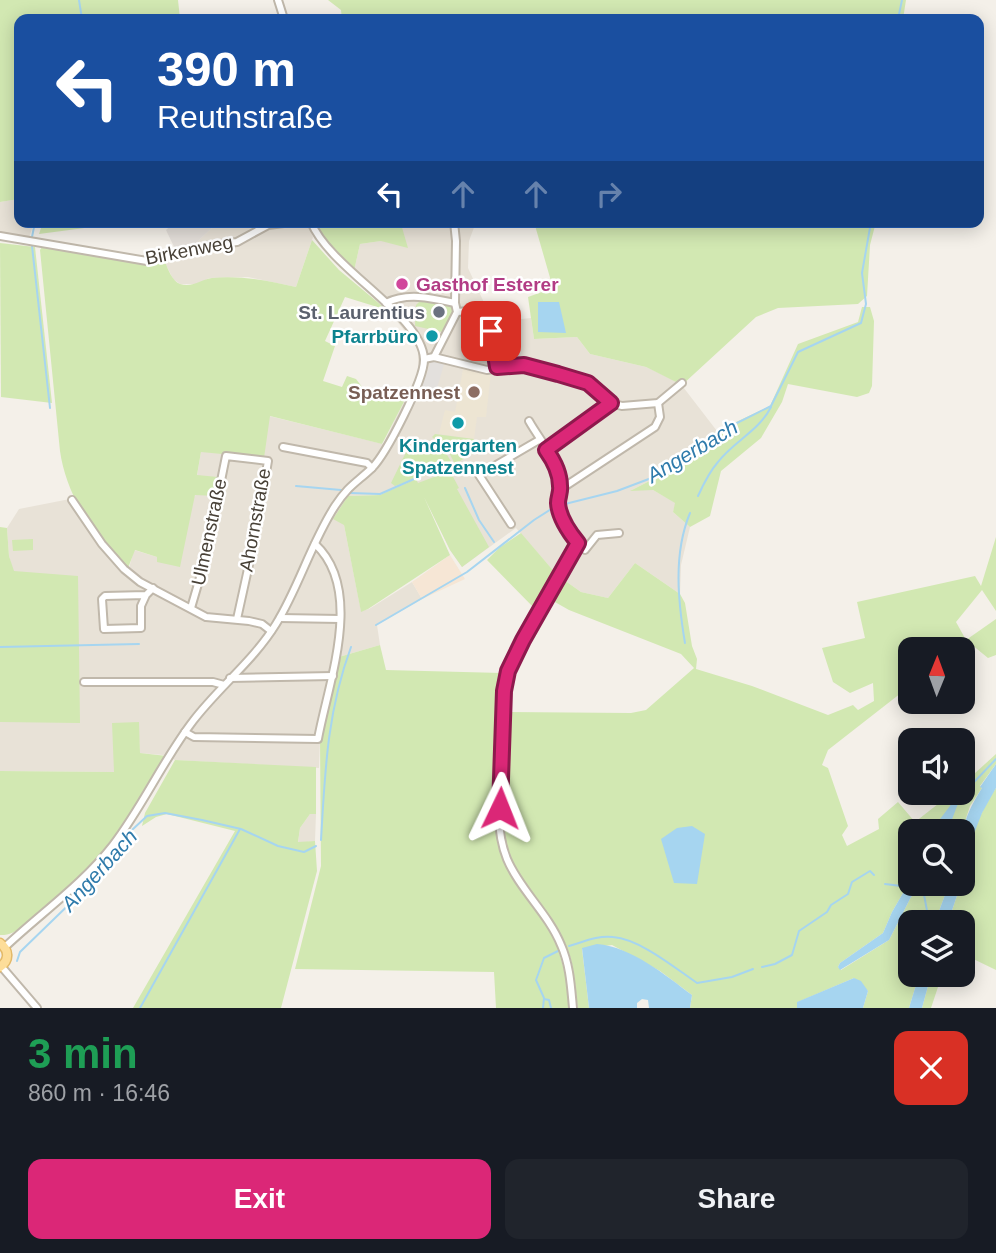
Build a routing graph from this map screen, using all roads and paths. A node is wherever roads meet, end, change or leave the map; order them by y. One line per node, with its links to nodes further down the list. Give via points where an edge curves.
1 (262, 228): 4 (street, Birkenweg, via 237,242 147,261)
2 (313, 228): 5 (street, via 330,252)
3 (455, 228): 6 (street)
4 (0, 236)
5 (386, 303): 6 (street, via 414,297); 9 (street, via 416,338)
6 (454, 303): 7 (street)
7 (457, 312): 8 (street); 10 (street, via 480,310 488,315)
8 (434, 357): 9 (street); 10 (street, via 472,368)
9 (424, 359): 19 (street, via 417,386)
10 (497, 367): 12 (street, via 524,365 588,383)
11 (682, 383): 13 (street)
12 (611, 403): 13 (street, via 622,407); 17 (street)
13 (658, 403): 20 (street, via 660,417 655,427)
14 (529, 421): 15 (street)
15 (539, 440): 17 (street); 22 (street, via 479,475)
16 (283, 447): 19 (street, via 368,463)
17 (546, 450): 20 (street)
18 (226, 456): 28 (street, Ulmenstraße); 30 (street, Ahornstraße, via 268,461)
19 (372, 468): 25 (street, via 346,490)
20 (561, 489): 24 (street, via 559,505 566,529)
21 (72, 500): 26 (street, via 120,565)
22 (510, 524)
23 (618, 533): 24 (street, via 597,535 585,550)
24 (578, 543): 41 (street, via 508,671 500,808 502,846 514,874 561,944)
25 (315, 544): 29 (street); 31 (street, via 336,574)
26 (153, 588): 27 (street); 28 (street)
27 (146, 595): 27 (street, via 105,596 104,629 141,628)
28 (191, 608): 30 (street, via 206,617)
29 (280, 618): 31 (street); 32 (street)
30 (237, 619): 32 (street, via 262,624)
31 (340, 619): 33 (street)
32 (271, 631): 34 (street)
33 (332, 676): 34 (street); 37 (street, via 318,739 194,737)
34 (230, 678): 36 (street)
35 (85, 682): 36 (street, via 213,681)
36 (224, 685): 37 (street)
37 (185, 732): 38 (street, via 111,848 81,881)
38 (3, 945): 39 (main road, via 7,960)
39 (1, 966): 40 (street)
40 (37, 1008)
41 (573, 1008)

